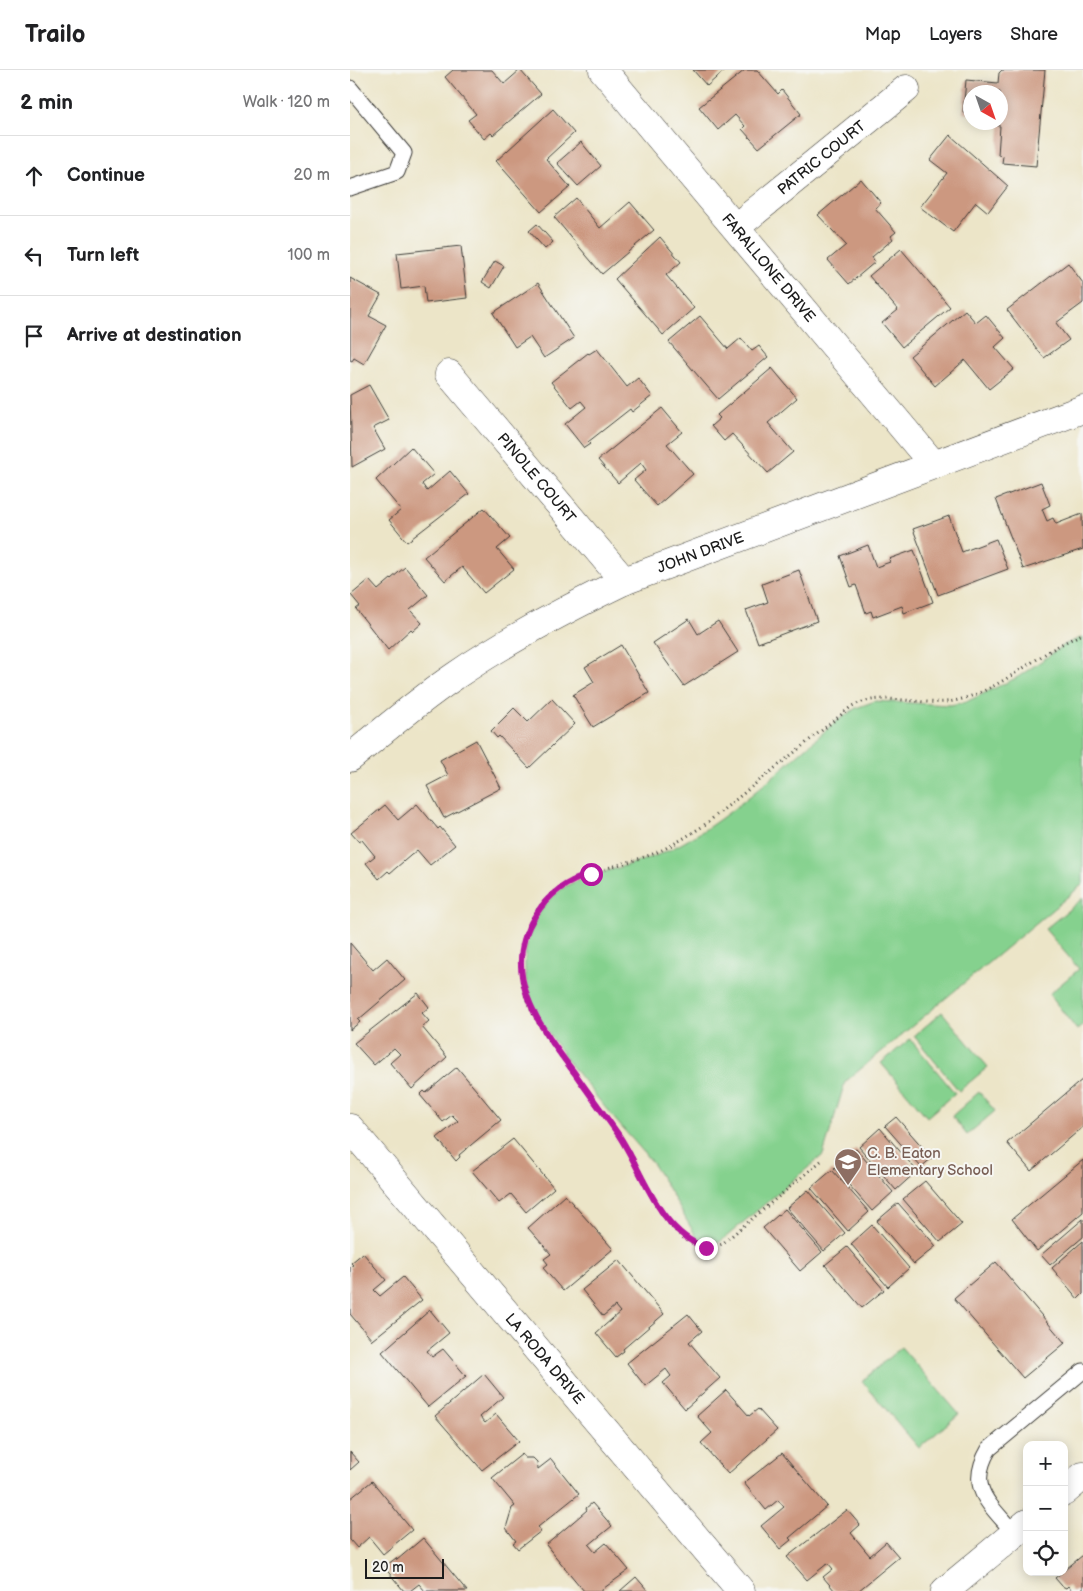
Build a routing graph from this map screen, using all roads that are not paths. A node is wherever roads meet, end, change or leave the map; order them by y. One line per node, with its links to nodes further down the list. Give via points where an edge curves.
1 (603, 70): 5 (street, FARALLONE DRIVE)
2 (350, 88): 4 (lane, via 404,153 397,172)
3 (906, 89): 5 (street, PATRIC COURT)
4 (350, 188)
5 (736, 228): 8 (street, FARALLONE DRIVE)
6 (449, 374): 9 (street, PINOLE COURT)
7 (1083, 408): 8 (street, JOHN DRIVE)
8 (934, 464): 9 (street, JOHN DRIVE)
9 (624, 581): 10 (street, JOHN DRIVE, via 555,616 455,676)
10 (350, 758)
11 (350, 1128): 16 (street, LA RODA DRIVE)
12 (1083, 1370): 15 (lane, via 989,1449 981,1463 978,1480 983,1496)
13 (1083, 1476): 14 (street)
14 (1068, 1489)
15 (1020, 1528): 17 (street)
16 (741, 1591)
17 (945, 1591)

